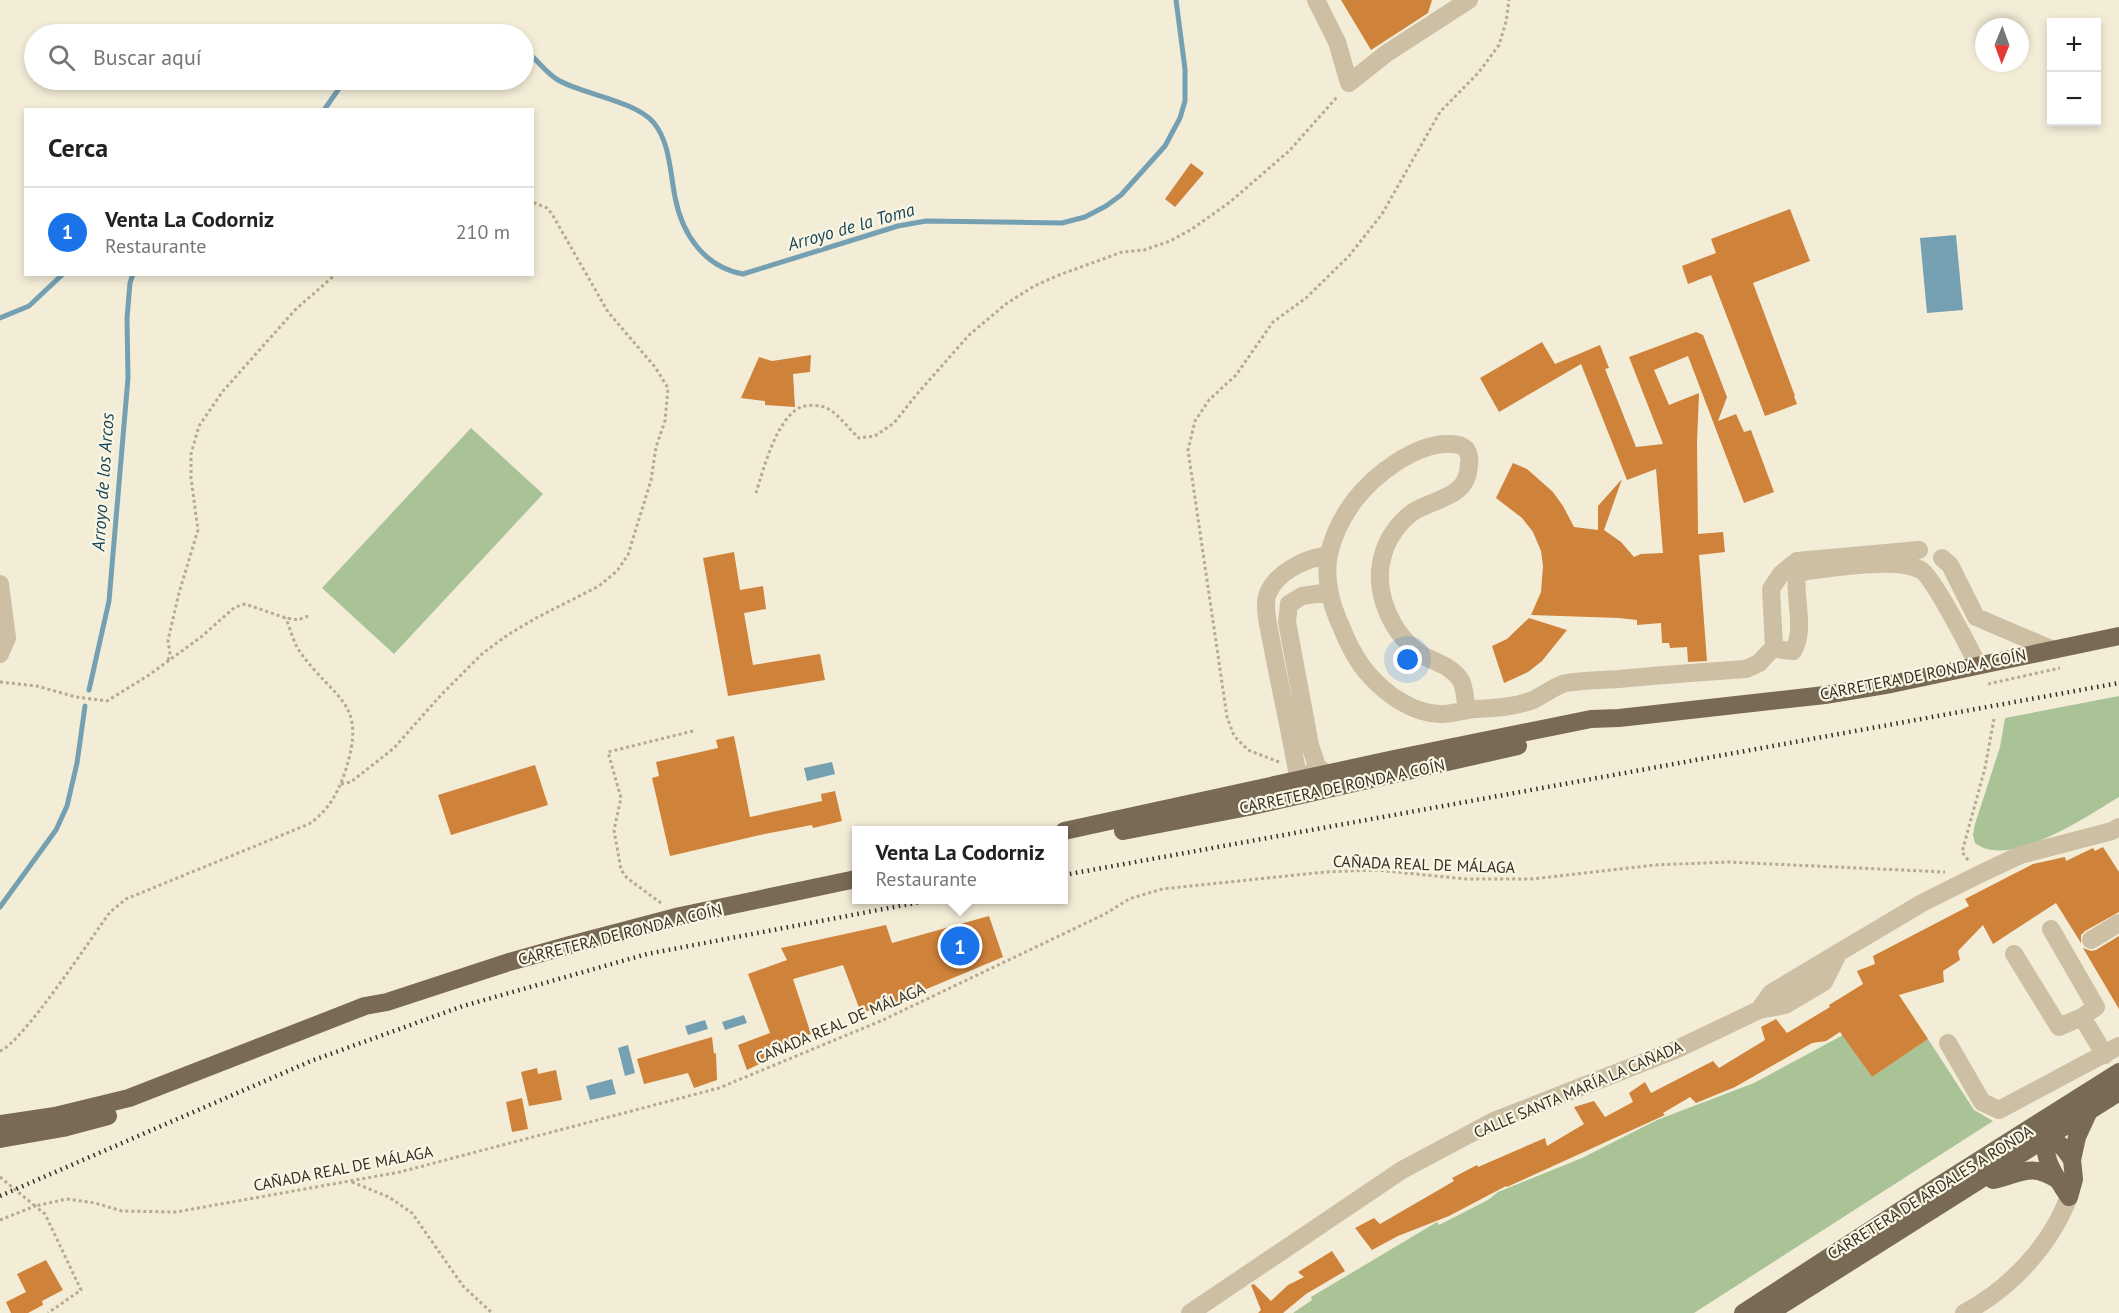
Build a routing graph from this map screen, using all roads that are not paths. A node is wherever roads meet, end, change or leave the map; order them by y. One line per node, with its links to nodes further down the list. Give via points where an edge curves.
1 (1316, 0): 2 (street, via 1337,42 1349,83 1387,53)
2 (1469, 0)
3 (1919, 550): 5 (street, via 1934,547); 6 (street, via 1916,561); 10 (street, via 1797,561 1771,589)
4 (1329, 555): 8 (street); 14 (street, via 1352,503 1387,469 1439,443 1458,444 1466,449 1469,474 1462,486 1452,495 1413,512 1390,537 1382,556 1380,585 1395,628 1410,646 1446,666 1461,680); 16 (street, via 1302,563 1276,579 1266,597 1269,627)
5 (1942, 558): 6 (street, via 1934,571); 11 (street, via 1950,565 1976,617)
6 (1922, 571): 10 (street, via 1895,564 1797,575 1799,641 1793,651); 13 (street)
7 (0, 584): 12 (street, via 7,638)
8 (1329, 592): 14 (street, via 1348,644 1386,692 1412,707 1439,714); 16 (street, via 1302,596 1289,604 1287,622 1310,745)
9 (2119, 636): 11 (main road, CARRETERA DE RONDA A COÍN)
10 (1774, 647): 14 (street, via 1759,663 1746,669 1564,683 1533,700)
11 (2051, 649): 13 (main road, CARRETERA DE RONDA A COÍN)
12 (0, 654)
13 (1978, 665): 15 (main road, CARRETERA DE RONDA A COÍN, via 1825,695)
14 (1467, 710)
15 (1618, 718): 16 (main road, CARRETERA DE RONDA A COÍN, via 1591,719); 17 (main road, CARRETERA DE RONDA A COÍN)
16 (1306, 772): 17 (main road, via 1317,783 1356,775); 18 (main road, via 1299,787 1263,795); 19 (main road, CARRETERA DE RONDA A COÍN)
17 (1386, 776): 18 (main road, CARRETERA DE RONDA A COÍN)
18 (1248, 807): 21 (main road, CARRETERA DE RONDA A COÍN)
19 (1068, 830)
20 (2117, 834): 45 (street, CALLE SANTA MARÍA LA CAÑADA, via 2020,855 1922,903 1839,952 1771,993 1759,1010 1675,1050 1494,1121 1402,1170)
21 (1068, 840)
22 (852, 880): 27 (main road, CARRETERA DE RONDA A COÍN, via 680,916 509,962)
23 (2119, 923): 25 (street)
24 (2051, 929): 28 (street, via 2096,1007)
25 (2091, 940)
26 (2014, 954): 28 (street, via 2059,1027)
27 (387, 1002): 35 (main road, CARRETERA DE RONDA A COÍN, via 365,1006 129,1098 55,1116); 36 (main road, CARRETERA DE RONDA A COÍN, via 192,1087)
28 (2082, 1017): 30 (street)
29 (1948, 1043): 30 (street, via 1982,1102 2000,1110)
30 (2112, 1051)
31 (2119, 1072): 43 (main road, CARRETERA DE ARDALES A RONDA)
32 (2119, 1082): 38 (main road, via 2056,1122)
33 (2119, 1092): 34 (main road, CARRETERA DE ARDALES A RONDA)
34 (2090, 1111): 38 (main road, CARRETERA DE ARDALES A RONDA); 40 (main road, via 2077,1137)
35 (0, 1124)
36 (63, 1128): 37 (main road); 39 (main road, CARRETERA DE RONDA A COÍN)
37 (0, 1132)
38 (2046, 1138): 40 (main road, via 2055,1140); 41 (main road, via 2046,1155); 42 (main road, CARRETERA DE ARDALES A RONDA); 43 (main road, via 2030,1138 1959,1183)
39 (0, 1139)
40 (2072, 1160): 44 (main road, via 2074,1179)
41 (2058, 1180): 42 (main road, via 2048,1173 2020,1170); 44 (main road)
42 (1973, 1184): 47 (main road, CARRETERA DE ARDALES A RONDA)
43 (1932, 1190): 46 (main road, CARRETERA DE ARDALES A RONDA)
44 (2069, 1197): 48 (street, via 2056,1225 2022,1269 1995,1294)
45 (1190, 1313)
46 (1743, 1313)
47 (1769, 1313)
48 (1964, 1313)

